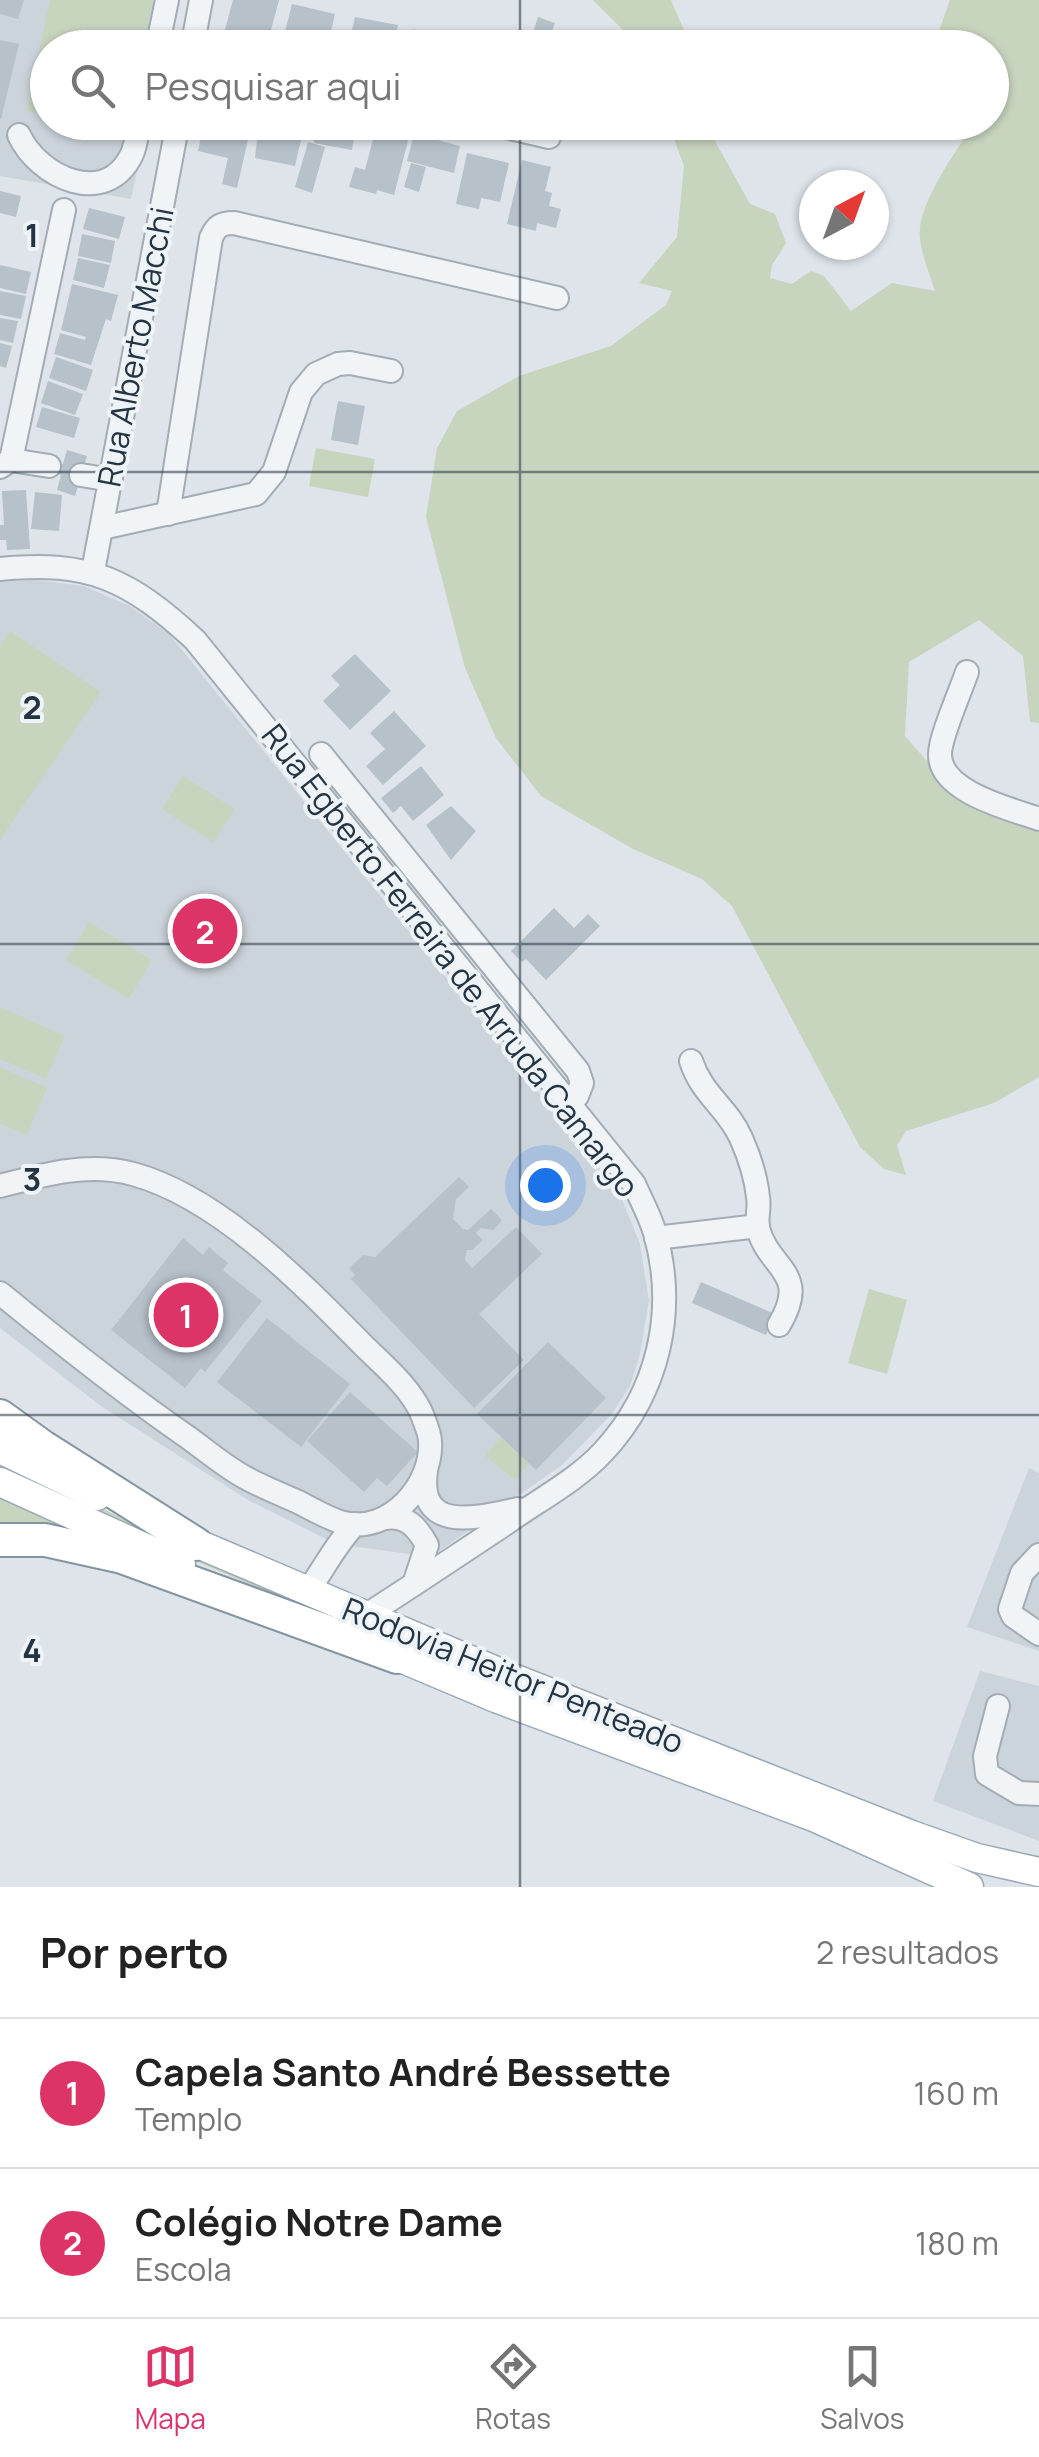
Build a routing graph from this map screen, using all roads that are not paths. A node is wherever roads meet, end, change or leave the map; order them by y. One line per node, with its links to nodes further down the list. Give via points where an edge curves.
1 (167, 0): 3 (street)
2 (201, 0): 4 (street)
3 (161, 30)
4 (195, 30)
5 (19, 135): 6 (street, via 46,169 85,183 116,174)
6 (136, 140)
7 (175, 140): 14 (street, Rua Alberto Macchi)
8 (64, 210): 11 (street)
9 (557, 298): 15 (street, via 224,223 211,238)
10 (391, 371): 15 (street, via 350,363 316,374 301,392 264,488)
11 (6, 464): 12 (street)
12 (49, 466)
13 (81, 475): 14 (street)
14 (111, 480): 16 (street, Rua Alberto Macchi)
15 (168, 514): 16 (street)
16 (102, 528): 18 (street, Rua Alberto Macchi)
17 (0, 569): 18 (street, Rua Egberto Ferreira de Arruda Camargo)
18 (92, 571): 23 (street, Rua Egberto Ferreira de Arruda Camargo, via 160,607 195,640)
19 (967, 672): 21 (street, via 940,754 945,770 966,792)
20 (321, 754): 23 (street, via 578,1071 582,1083)
21 (1039, 819)
22 (691, 1061): 25 (street, via 703,1090 742,1138 759,1199)
23 (569, 1104): 26 (street, Rua Egberto Ferreira de Arruda Camargo, via 634,1184)
24 (0, 1186): 31 (street, via 64,1170 134,1174 227,1224 283,1266 403,1384 430,1440)
25 (758, 1226): 26 (street); 28 (street, via 788,1280 791,1297)
26 (656, 1238): 33 (street, Rua Egberto Ferreira de Arruda Camargo, via 666,1314 646,1386 627,1424 600,1454)
27 (0, 1293): 35 (street, via 116,1387 246,1478)
28 (779, 1326)
29 (0, 1416): 37 (highway)
30 (0, 1448): 37 (main road, Rodovia Heitor Penteado)
31 (426, 1468): 33 (street, via 424,1489 441,1514 474,1517); 34 (street, via 402,1506)
32 (0, 1482): 43 (main road, Rodovia Heitor Penteado)
33 (530, 1506): 39 (street, Rua Egberto Ferreira de Arruda Camargo)
34 (385, 1518): 35 (street); 39 (street, via 409,1522 427,1546)
35 (355, 1524): 40 (street)
36 (0, 1540): 43 (highway, via 45,1540 122,1557)
37 (196, 1544): 40 (main road, Rodovia Heitor Penteado)
38 (1039, 1555): 42 (street, via 1022,1573 1010,1609)
39 (414, 1585): 41 (street, Rua Egberto Ferreira de Arruda Camargo)
40 (306, 1592): 41 (main road, Rodovia Heitor Penteado)
41 (365, 1616): 46 (main road, Rodovia Heitor Penteado, via 912,1835)
42 (1039, 1634)
43 (397, 1656): 47 (main road, Rodovia Heitor Penteado, via 816,1818)
44 (998, 1706): 45 (street, via 987,1774 1019,1792)
45 (1039, 1794)
46 (1039, 1872)
47 (969, 1887)

